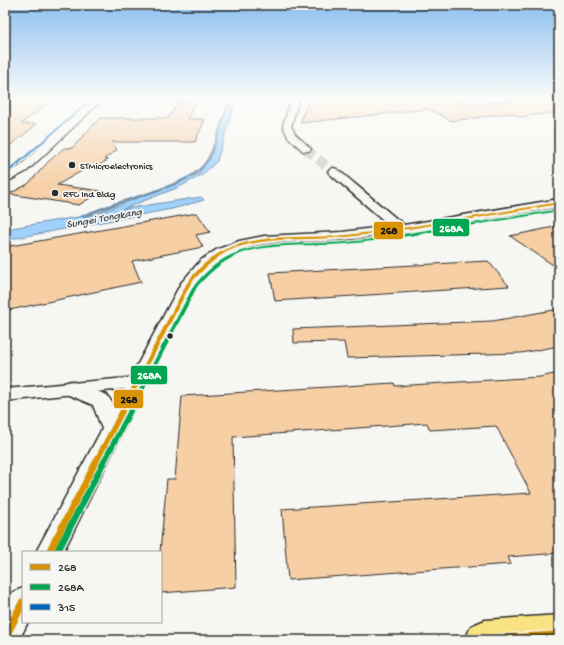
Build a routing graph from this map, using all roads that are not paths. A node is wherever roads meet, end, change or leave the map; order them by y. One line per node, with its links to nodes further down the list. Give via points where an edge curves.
1 (58, 129): 6 (street)
2 (65, 129): 7 (street, via 23,169)
3 (288, 129): 4 (street)
4 (306, 149)
5 (332, 171): 9 (street)
6 (5, 175)
7 (5, 180)
8 (559, 203): 9 (street)
9 (401, 229): 10 (street, via 342,236 264,240 221,253 206,263 189,283)
10 (138, 383): 11 (street); 13 (street)
11 (70, 388): 12 (street); 13 (street, via 100,400)
12 (5, 395)
13 (113, 430): 14 (street)
14 (50, 551)
15 (22, 604): 17 (street)
16 (559, 635): 18 (main road)
17 (5, 637)
18 (485, 640)

